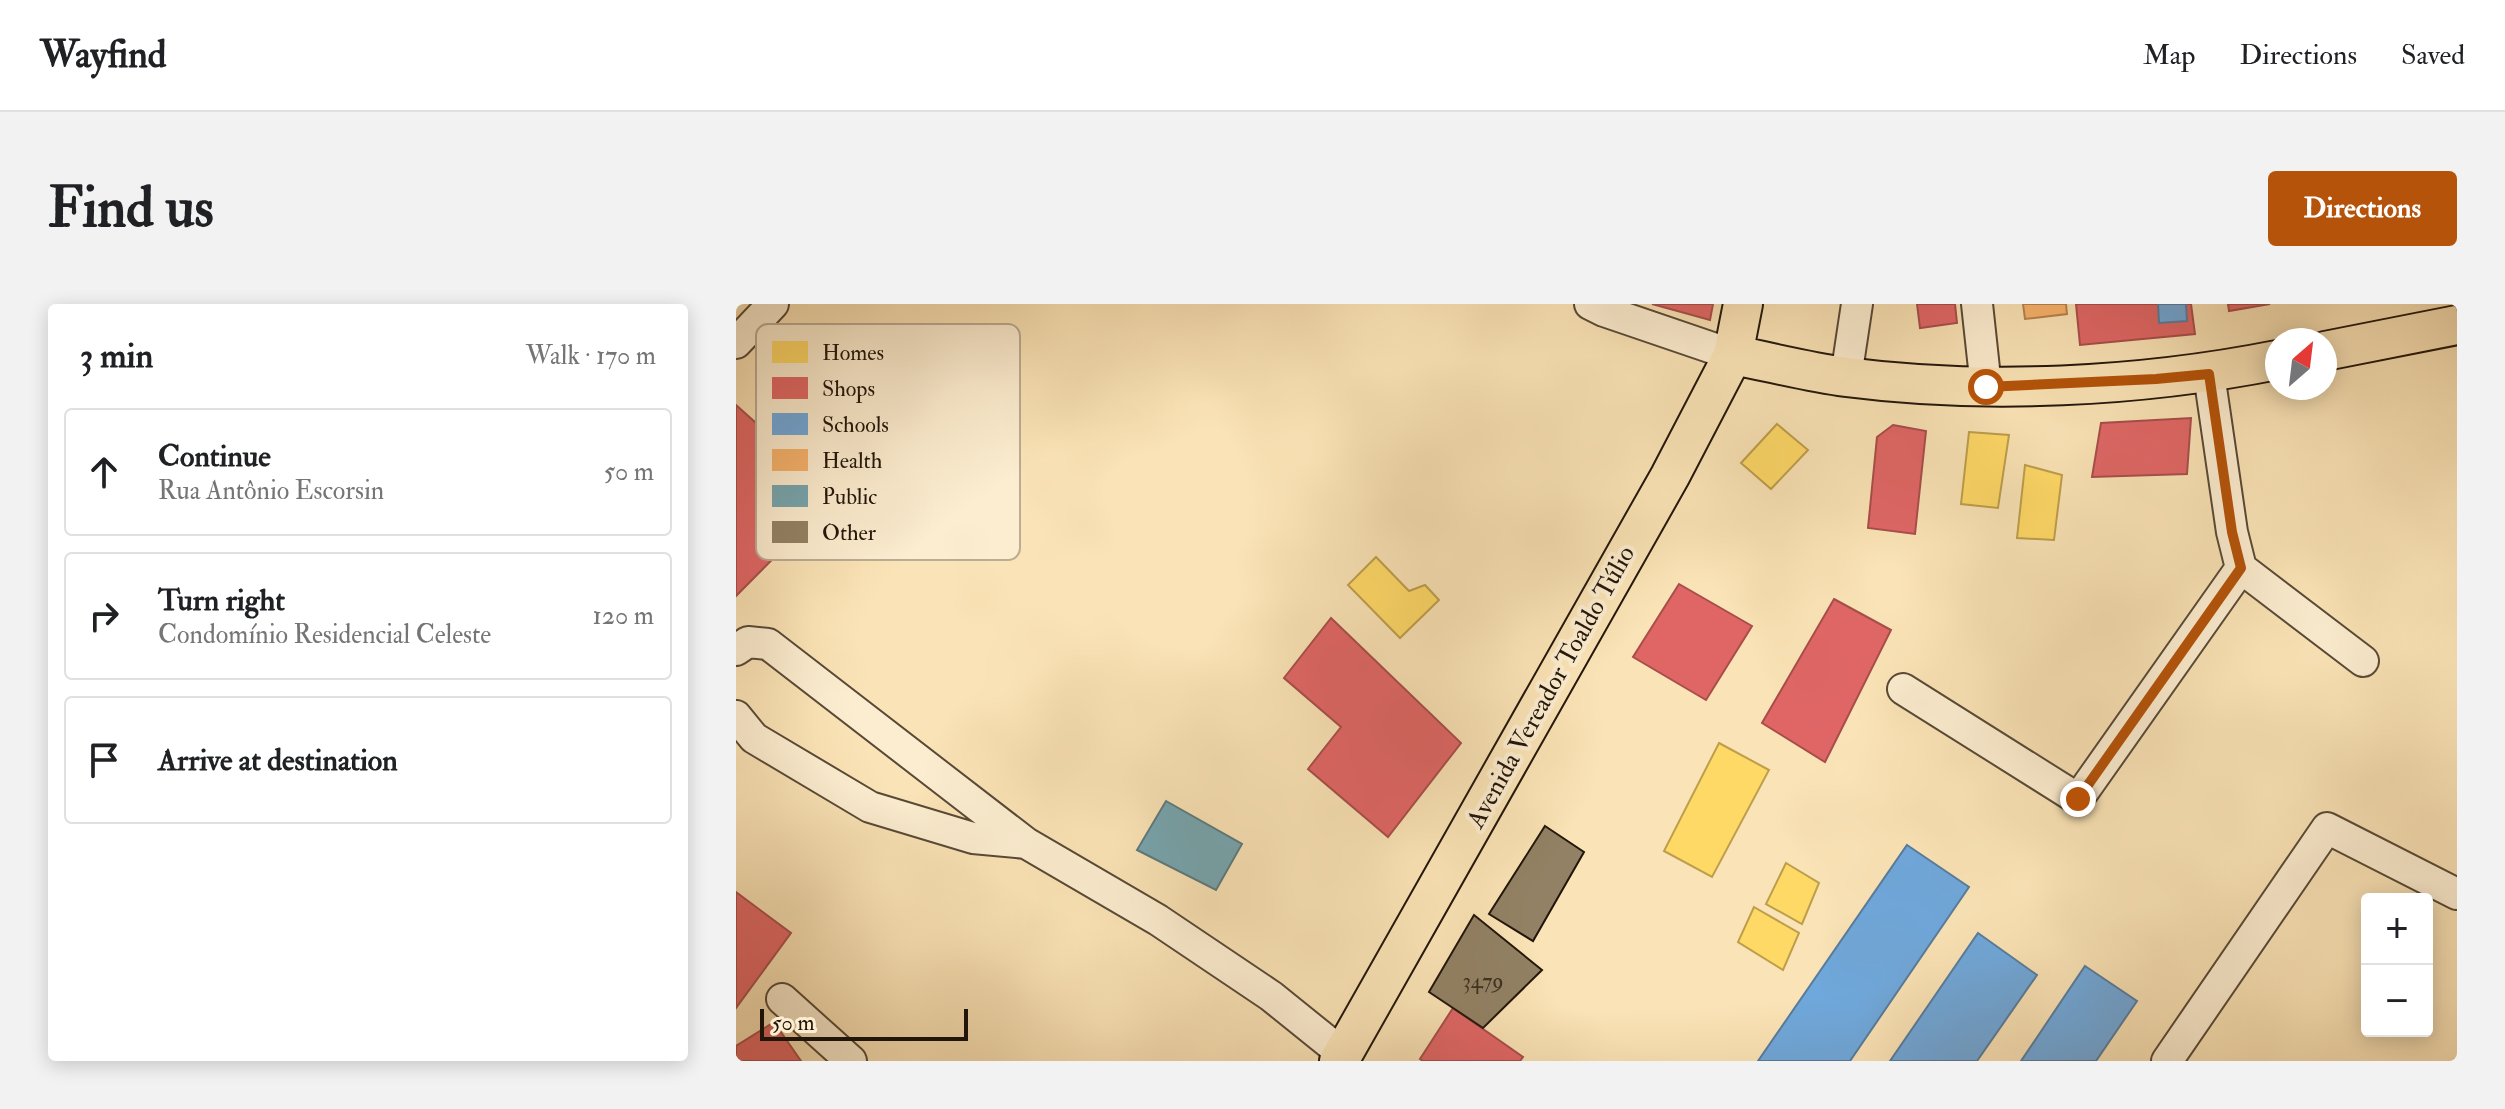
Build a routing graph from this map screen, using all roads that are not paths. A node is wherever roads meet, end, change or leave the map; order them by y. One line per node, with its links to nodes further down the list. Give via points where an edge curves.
1 (773, 304): 7 (street)
2 (1590, 304): 9 (street)
3 (1743, 304): 9 (main road, Avenida Vereador Toaldo Túlio)
4 (1857, 304): 12 (street)
5 (1977, 304): 13 (street)
6 (2457, 325): 8 (main road)
7 (736, 343)
8 (2337, 349)
9 (1733, 355): 12 (main road); 22 (main road, Avenida Vereador Toaldo Túlio)
10 (2265, 362): 11 (main road)
11 (2209, 374): 13 (main road); 14 (street)
12 (1846, 377): 13 (main road)
13 (1986, 387)
14 (2241, 568): 16 (street); 17 (street, via 2078,799)
15 (736, 650): 19 (street, via 748,642 768,644)
16 (2363, 661)
17 (1903, 689)
18 (736, 716): 19 (street, via 754,738 870,807 973,838)
19 (1026, 843): 22 (street, via 1158,920 1271,996)
20 (2457, 894): 24 (street, via 2327,828)
21 (782, 999): 23 (street)
22 (1341, 1058)
23 (851, 1061)
24 (2167, 1061)

